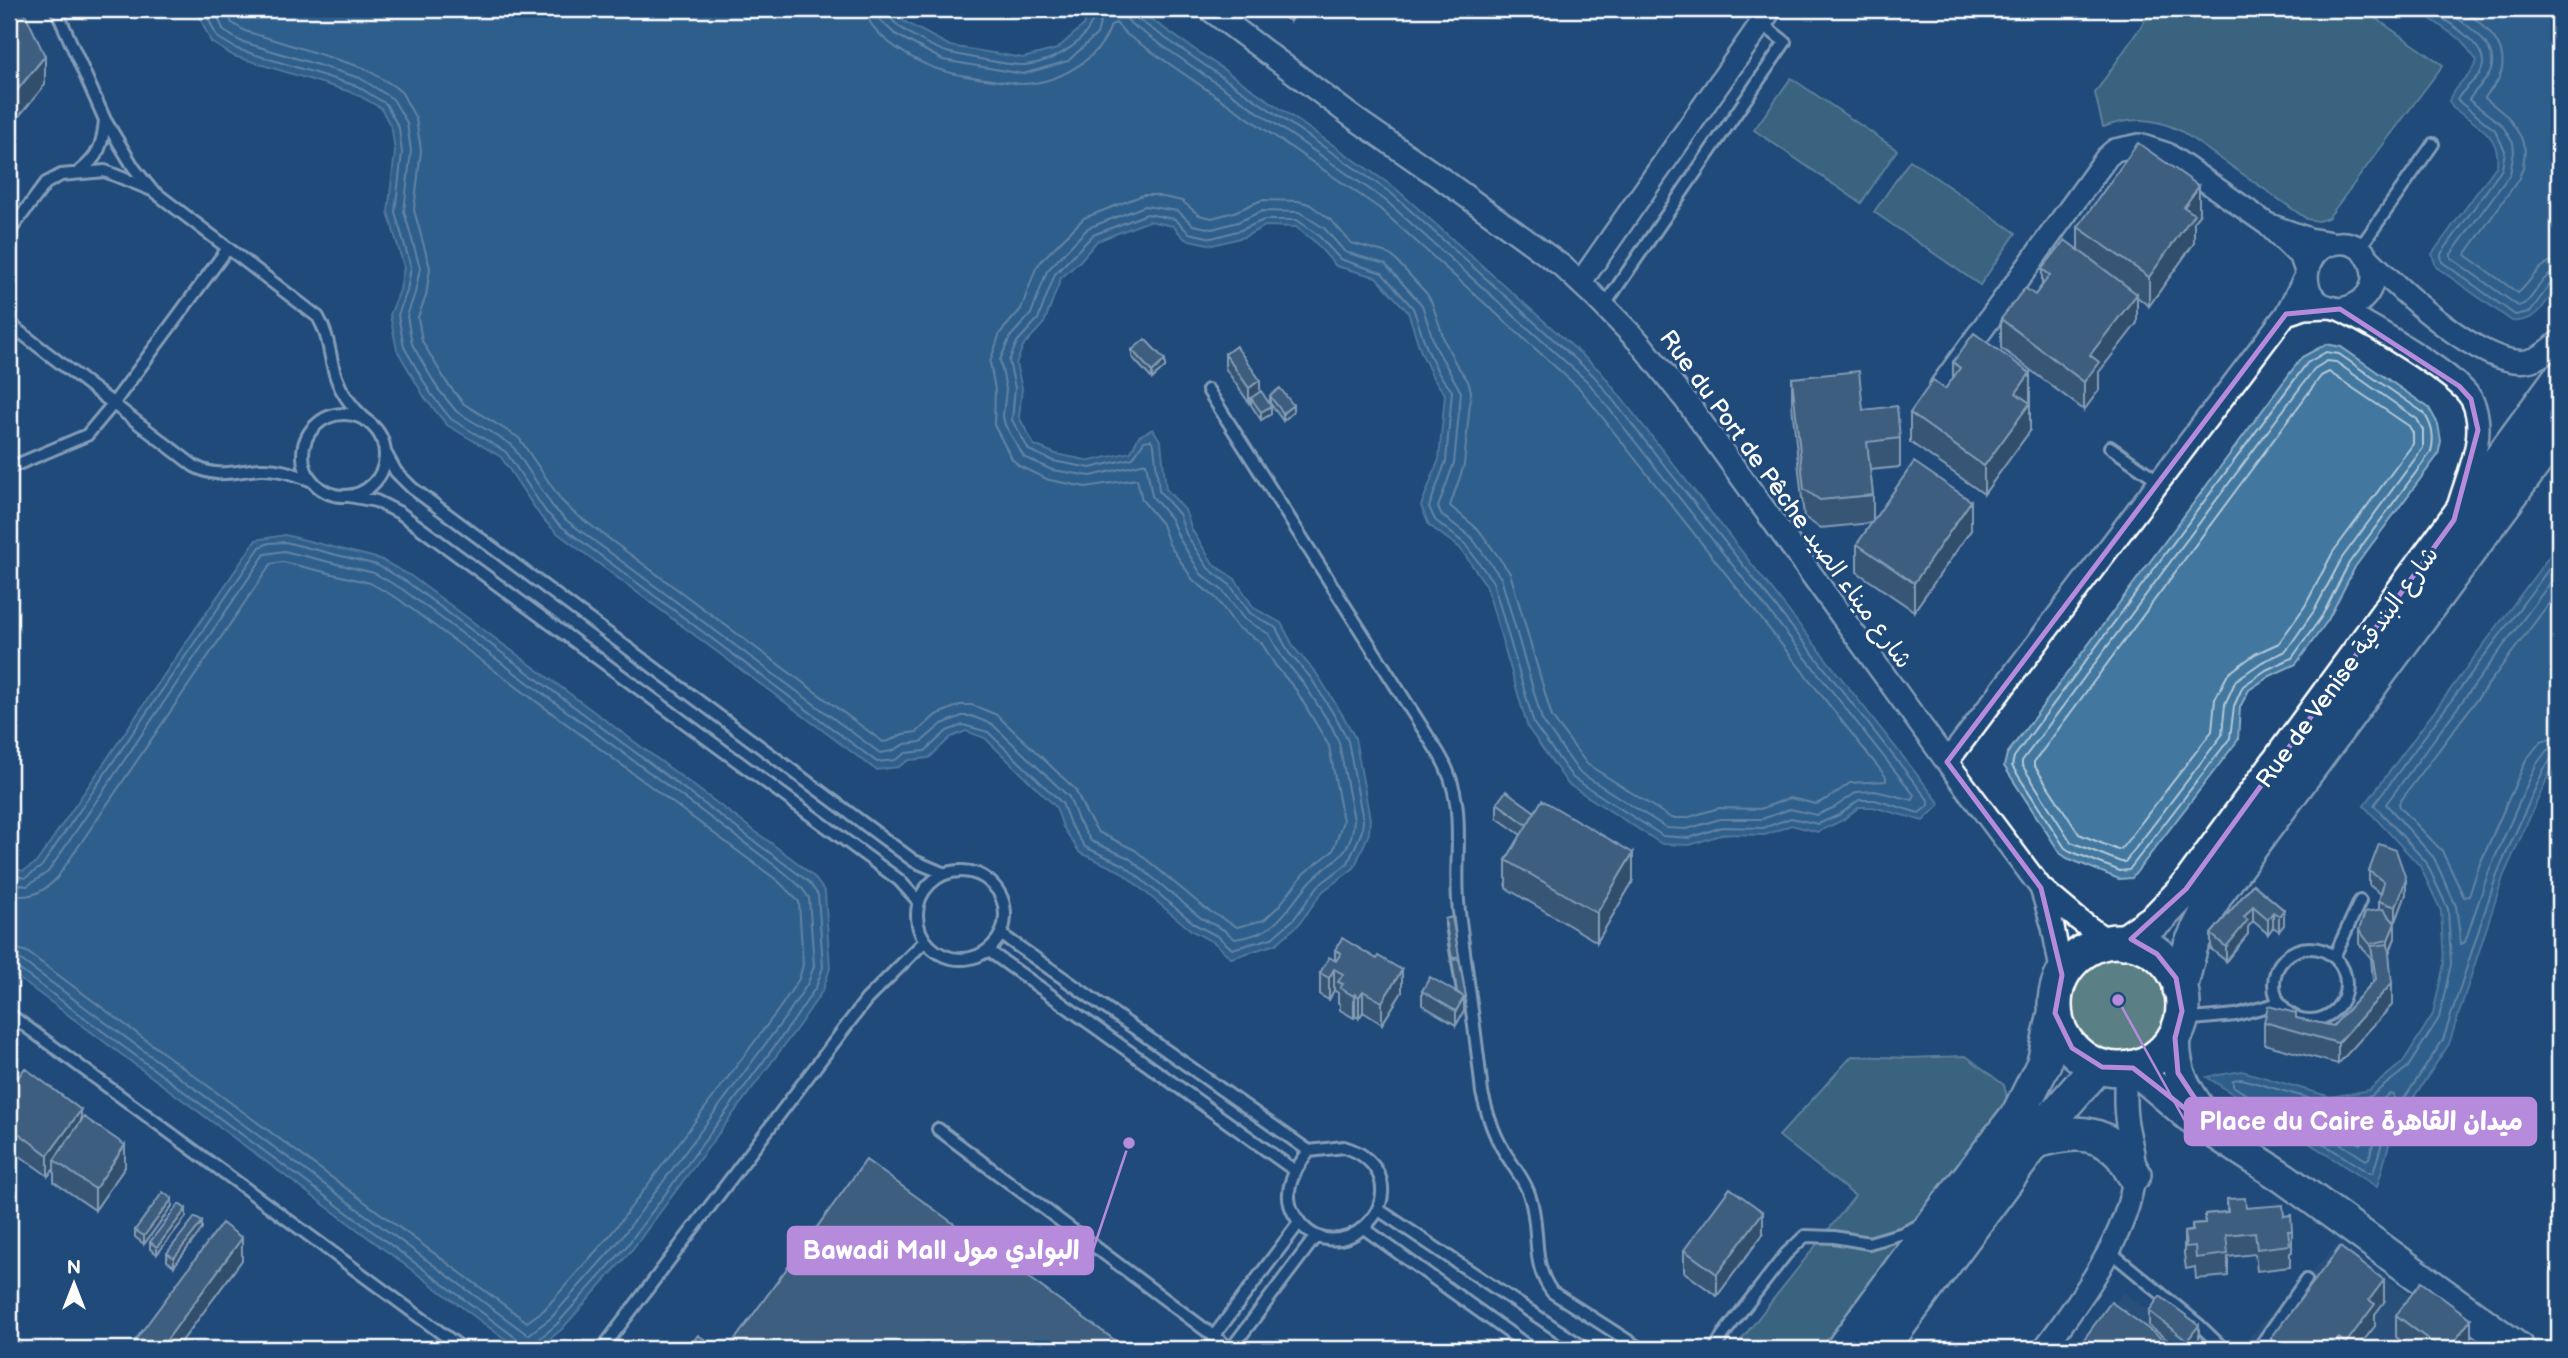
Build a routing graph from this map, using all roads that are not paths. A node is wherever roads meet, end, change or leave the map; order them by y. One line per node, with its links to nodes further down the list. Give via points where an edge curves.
1 (56, 9): 4 (lane)
2 (1209, 9): 14 (street, Rue du Port de Pêche شارع ميناء الصيد)
3 (1766, 16): 14 (street); 15 (lane, via 1786,42)
4 (105, 120): 6 (lane, via 99,153); 7 (lane)
5 (2433, 144): 12 (lane)
6 (79, 172): 7 (lane, via 104,172); 9 (lane, via 46,183)
7 (152, 190): 11 (lane)
8 (2267, 224): 10 (street); 13 (street, via 2301,257); 21 (street, via 2166,154 2139,145 2115,150)
9 (9, 232)
10 (2332, 243): 12 (street, via 2343,243); 13 (street, via 2315,255)
11 (228, 248): 23 (lane); 24 (lane, via 318,317 341,391)
12 (2364, 254): 16 (street, via 2373,270 2369,293 2352,307); 19 (street, via 2414,304 2497,358 2526,362 2540,358)
13 (2307, 274): 16 (street, via 2312,294); 17 (street)
14 (1580, 283): 15 (street, Rue du Port de Pêche شارع ميناء الصيد)
15 (1604, 306): 33 (street, Rue du Port de Pêche شارع ميناء الصيد, via 1687,402)
16 (2335, 308): 17 (street, via 2305,308); 32 (street, via 2382,331 2471,399 2478,430)
17 (2286, 314): 30 (street)
18 (9, 320): 23 (lane)
19 (2559, 342)
20 (2559, 379): 32 (main road, Rue de Venise شارع البندقية)
21 (1941, 386)
22 (1208, 390): 68 (lane, via 1452,779 1458,811 1458,908 1488,1116 1530,1195 1537,1262 1545,1283)
23 (113, 404): 28 (lane, via 87,435); 29 (lane, via 205,472 223,475 275,470)
24 (365, 419): 27 (lane, via 382,439); 29 (lane, via 337,414 313,427 302,453)
25 (2559, 429): 47 (main road, Rue de Venise شارع البندقية, via 2216,894 2191,945)
26 (2110, 447): 30 (lane)
27 (385, 452): 31 (lane, via 372,486); 34 (lane, via 396,472 423,496 914,861)
28 (9, 468)
29 (310, 480): 31 (lane, via 334,496)
30 (2159, 481): 33 (street)
31 (349, 496): 37 (lane, via 376,501 400,513 898,880)
32 (2454, 520): 40 (main road, Rue de Venise شارع البندقية, via 2186,889 2157,919)
33 (1947, 762): 35 (street, Rue du Port de Pêche شارع ميناء الصيد)
34 (945, 874): 37 (lane, via 927,887); 38 (lane, via 975,873 1000,891 1006,920)
35 (2041, 888): 40 (street, Rue du Port de Pêche شارع ميناء الصيد, via 2079,920); 43 (street, Rue du Port de Pêche شارع ميناء الصيد)
36 (2360, 901): 42 (lane)
37 (919, 902): 39 (lane, via 916,919)
38 (1002, 935): 41 (lane); 52 (lane)
39 (925, 942): 41 (lane, via 948,958 962,960); 64 (lane, via 866,1000)
40 (2116, 942): 43 (main road, via 2090,948); 47 (main road, via 2144,947 2168,965 2176,978)
41 (989, 951): 53 (lane)
42 (2334, 957): 44 (lane, via 2313,948 2291,953 2282,961 2274,982); 44 (lane, via 2342,966 2346,990 2334,1012 2310,1021 2298,1019)
43 (2062, 975): 45 (main road, via 2055,993)
44 (2279, 1003): 47 (lane, via 2236,1015)
45 (2055, 1013): 48 (main road, via 2060,1032 2072,1048); 56 (main road, via 2044,1063 2019,1113)
46 (9, 1014): 63 (lane)
47 (2179, 1016): 48 (main road, via 2157,1056 2144,1064); 50 (main road, via 2174,1057 2183,1086)
48 (2116, 1068): 50 (main road); 51 (main road, via 2079,1086); 54 (street)
49 (938, 1129): 62 (lane)
50 (2218, 1135): 75 (main road)
51 (2034, 1142): 54 (main road, via 2064,1134 2093,1136 2118,1150); 71 (main road)
52 (1308, 1150): 53 (lane); 55 (lane, via 1344,1147 1363,1155 1376,1170 1382,1190)
53 (1294, 1170): 57 (lane, via 1288,1191)
54 (2134, 1174): 60 (street, via 2122,1222)
55 (1379, 1210): 58 (lane); 67 (lane)
56 (1941, 1214): 69 (lane, via 1903,1233 1869,1242 1805,1236 1786,1254); 70 (main road)
57 (1299, 1223): 59 (lane); 62 (lane)
58 (1365, 1229): 59 (lane, via 1333,1240); 66 (lane)
59 (1316, 1236): 65 (lane)
60 (2108, 1250): 72 (street); 73 (lane)
61 (2306, 1280): 74 (lane)
62 (1214, 1336): 65 (lane)
63 (464, 1349)
64 (602, 1349)
65 (1231, 1349)
66 (1532, 1349)
67 (1587, 1349)
68 (1641, 1349)
69 (1715, 1349)
70 (1843, 1349)
71 (1881, 1349)
72 (2044, 1349)
73 (2224, 1349)
74 (2258, 1349)
75 (2519, 1349)

